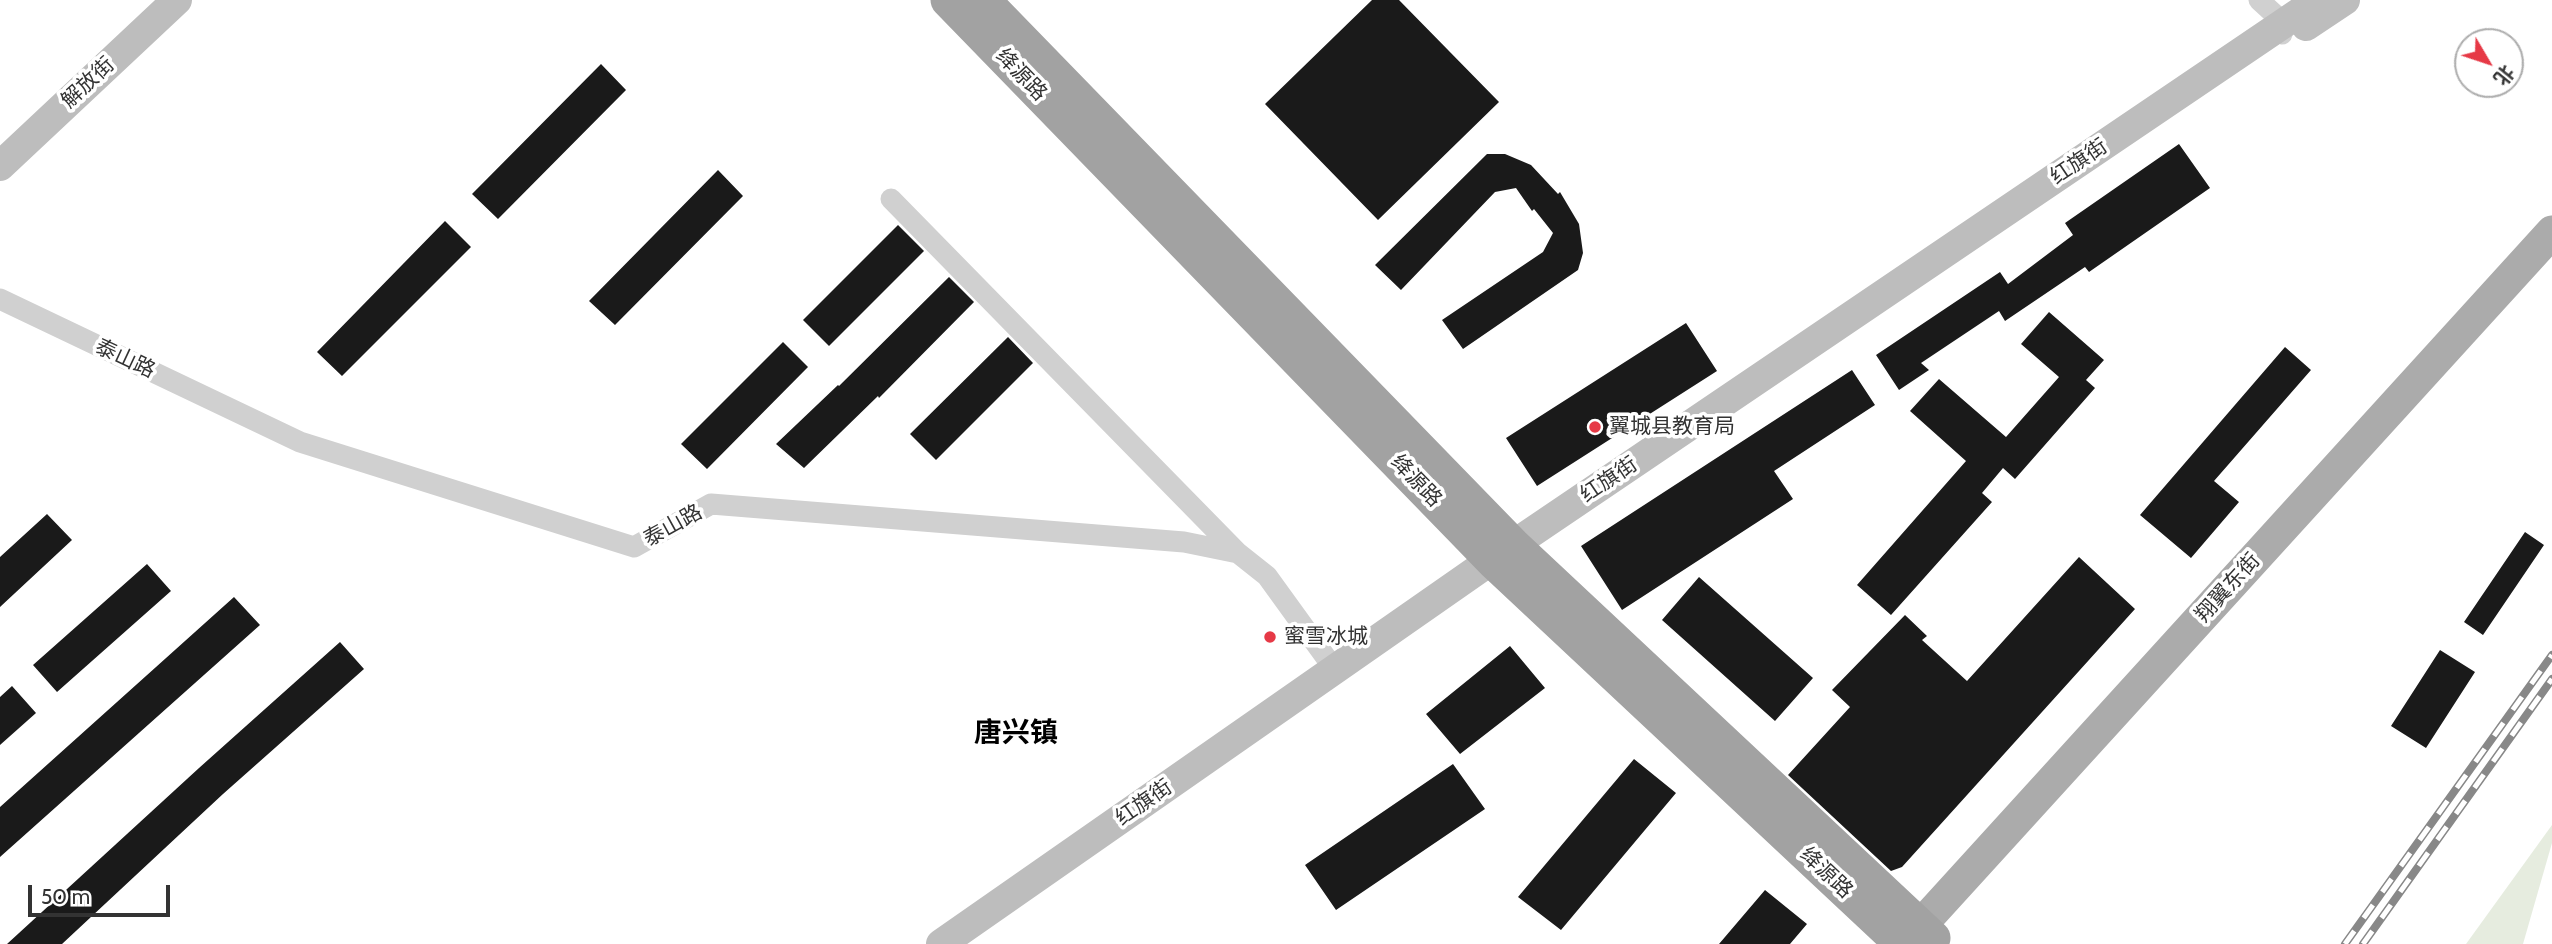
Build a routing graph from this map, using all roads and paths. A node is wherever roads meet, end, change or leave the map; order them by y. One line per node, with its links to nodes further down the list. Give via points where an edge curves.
1 (158, 0): 9 (main road)
2 (177, 0): 10 (main road, 解放街)
3 (948, 0): 16 (highway, 绛源路)
4 (983, 0): 16 (highway, 绛源路)
5 (2259, 0): 8 (street)
6 (2318, 0): 8 (main road, 红旗街)
7 (2345, 0): 8 (main road, 红旗街)
8 (2282, 33): 16 (main road, 红旗街)
9 (0, 149)
10 (0, 166)
11 (891, 200): 15 (street)
12 (2552, 232): 18 (main road, 翔翼东街)
13 (2552, 264): 18 (main road, 翔翼东街)
14 (0, 299): 15 (street, 泰山路, via 300,442 634,547 712,504 1170,541)
15 (1238, 553): 17 (street, 泰山路, via 1267,576)
16 (1509, 558): 17 (main road, 红旗街); 18 (highway, 绛源路); 20 (main road, 红旗街, via 1198,787)
17 (1335, 670): 19 (main road, 红旗街)
18 (1918, 939)
19 (941, 944)
20 (971, 944)

